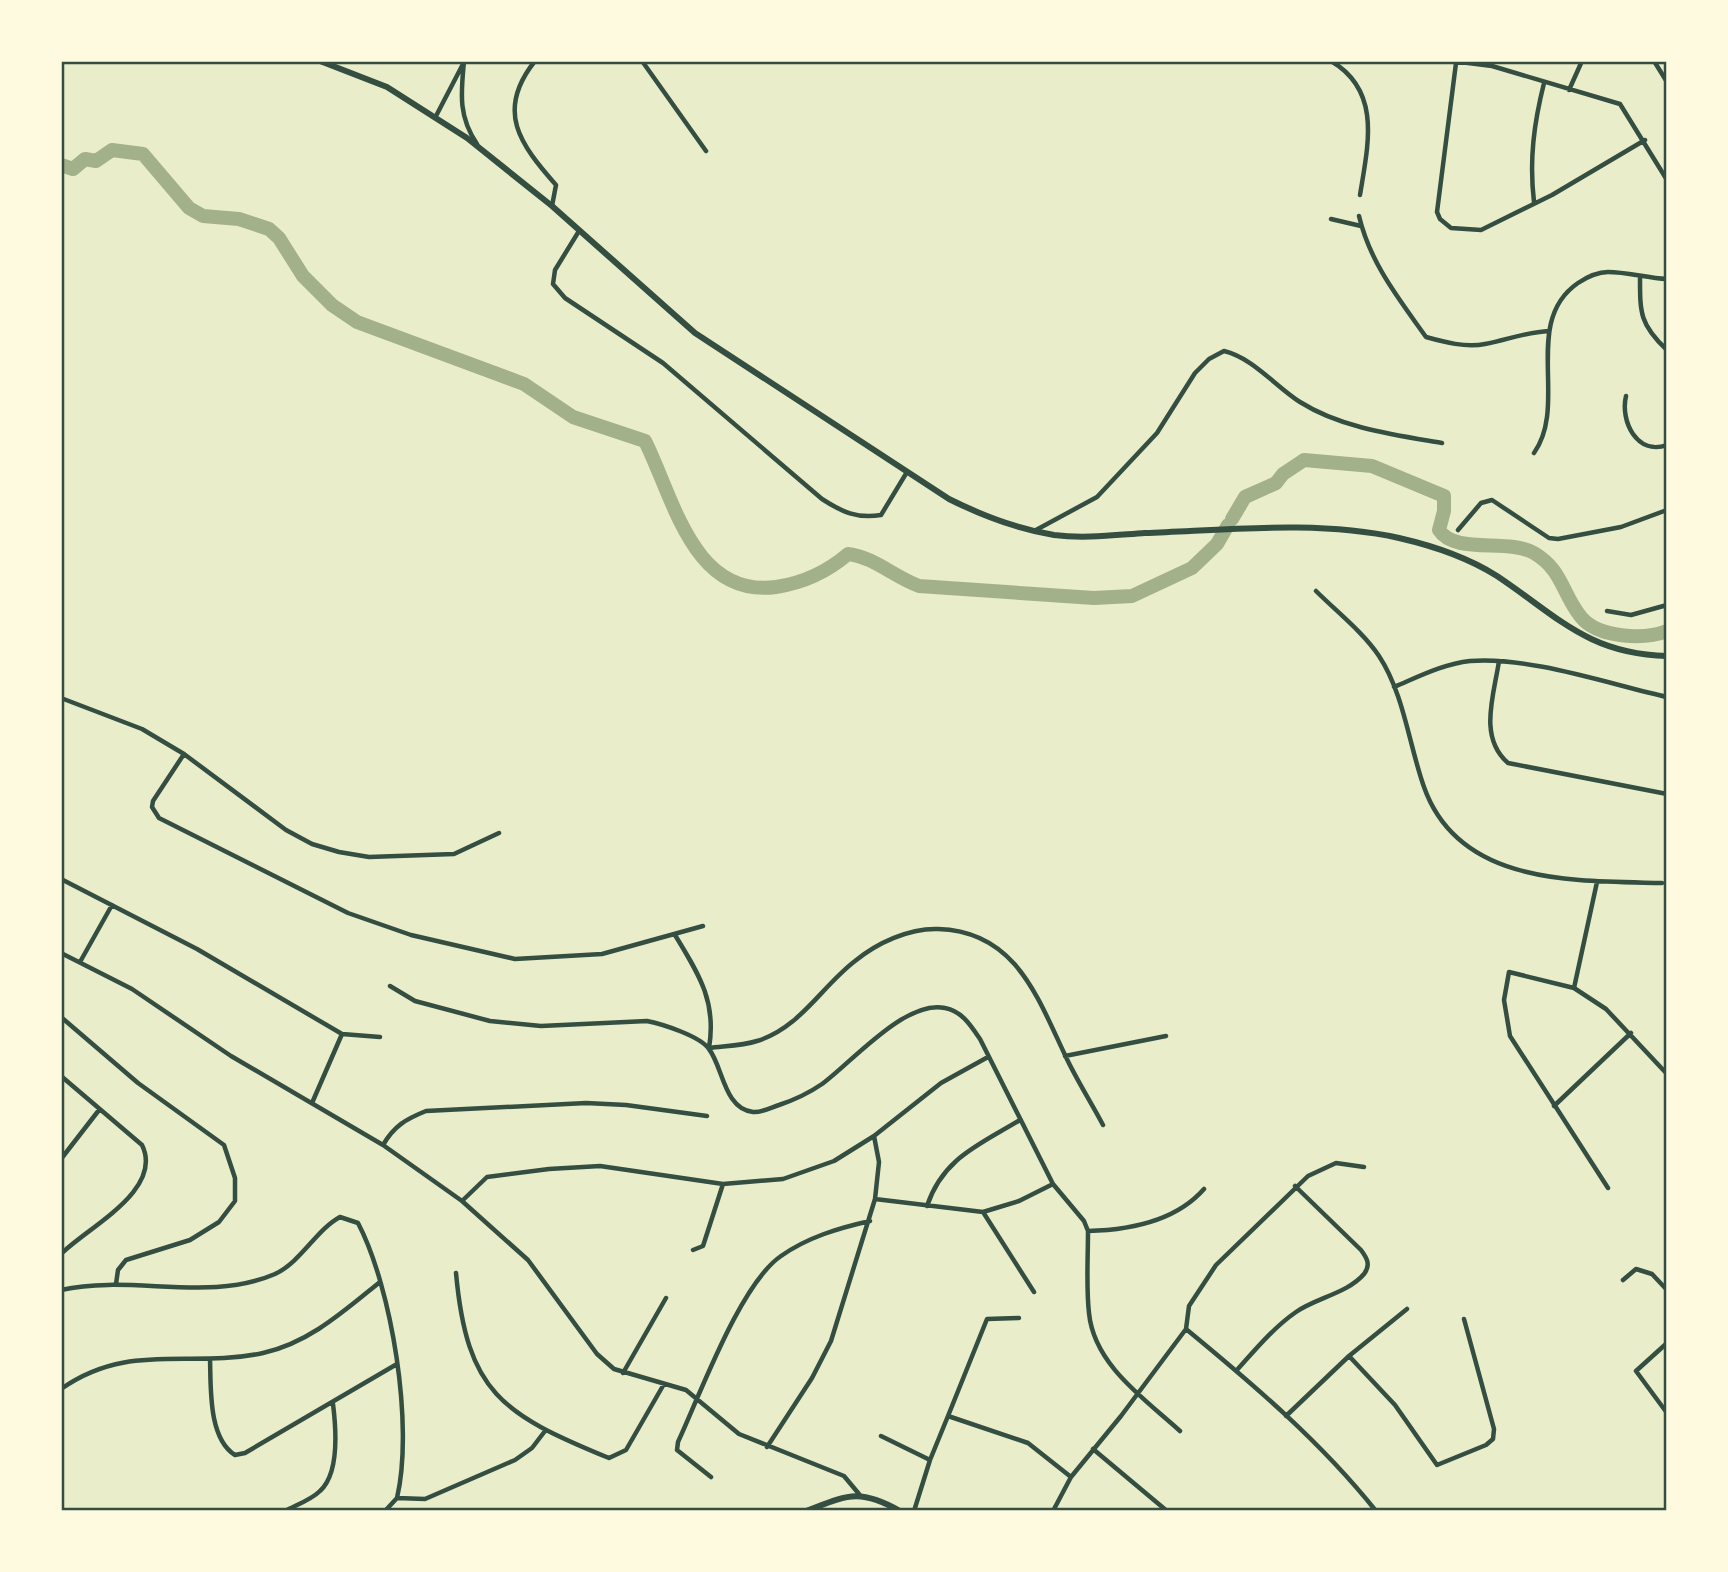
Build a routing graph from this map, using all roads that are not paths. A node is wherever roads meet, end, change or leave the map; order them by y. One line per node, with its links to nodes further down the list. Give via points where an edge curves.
1 (320, 61): 13 (street, via 387,87)
2 (464, 61): 13 (street); 15 (street, via 462,114)
3 (536, 61): 20 (street, via 520,84 515,119 522,143 556,185)
4 (642, 61): 16 (street)
5 (1331, 61): 18 (street, via 1347,71 1365,96 1369,140)
6 (1582, 61): 12 (street)
7 (1654, 61): 10 (street)
8 (1454, 62): 9 (street); 19 (street, via 1437,212 1440,219 1451,228 1481,230)
9 (1493, 64): 11 (street)
10 (1667, 82)
11 (1544, 83): 12 (street); 19 (street, via 1534,123 1530,170)
12 (1569, 90): 14 (street, via 1620,104)
13 (436, 116): 15 (street)
14 (1645, 140): 17 (street); 19 (street)
15 (480, 148): 20 (street)
16 (706, 151)
17 (1667, 180)
18 (1360, 195)
19 (1534, 202)
20 (552, 206): 24 (street)
21 (1359, 216): 23 (street)
22 (1331, 219): 23 (street)
23 (1361, 226): 27 (street, via 1378,268 1426,337 1485,344 1525,332)
24 (579, 231): 33 (street, via 695,333); 33 (street, via 555,270 553,284 565,298 663,363 822,499 849,514 864,518 881,515)
25 (1640, 278): 26 (street); 27 (street, via 1606,272 1587,277 1569,289 1556,306); 28 (street, via 1640,313)
26 (1667, 279)
27 (1549, 331): 32 (street, via 1545,432)
28 (1667, 350)
29 (1626, 396): 31 (street, via 1624,406 1636,440 1655,449)
30 (1441, 443): 36 (street, via 1373,431 1319,411 1301,403 1239,354 1224,351 1195,373 1157,433 1097,497)
31 (1667, 445)
32 (1534, 453)
33 (906, 472): 36 (street, via 984,516)
34 (1667, 510): 35 (street, via 1621,527 1558,539 1549,538 1492,500 1481,503)
35 (1458, 530)
36 (1035, 531): 40 (street, via 1074,536 1344,530 1397,537 1443,549 1498,577 1590,639 1618,649)
37 (1316, 591): 42 (street, via 1379,655)
38 (1667, 605): 39 (street, via 1631,615)
39 (1607, 611)
40 (1667, 656)
41 (1499, 661): 42 (street, via 1440,668); 43 (street); 46 (street, via 1489,733 1496,753 1508,763)
42 (1394, 687): 49 (street, via 1424,789 1439,817 1461,841 1487,861 1520,872)
43 (1667, 697)
44 (61, 698): 45 (street, via 142,729)
45 (184, 754): 47 (street, via 286,830 339,852 369,857 454,854); 53 (street, via 153,801 154,814 348,913 411,935 515,959 602,954)
46 (1667, 794)
47 (499, 832)
48 (61, 879): 51 (street)
49 (1597, 881): 50 (street); 57 (street)
50 (1662, 883)
51 (112, 905): 55 (street); 60 (street)
52 (703, 926): 53 (street)
53 (675, 935): 63 (street, via 705,984 712,1028)
54 (61, 953): 55 (street)
55 (80, 962): 68 (street, via 132,989 231,1056)
56 (390, 986): 63 (street, via 415,1000 490,1021 541,1026 647,1021)
57 (1574, 988): 59 (street); 69 (street, via 1509,972 1504,1000 1510,1036)
58 (61, 1017): 94 (street, via 138,1083 224,1145 235,1178 235,1201 219,1222 190,1240 126,1260 118,1270)
59 (1631, 1033): 66 (street); 69 (street)
60 (342, 1034): 62 (street); 68 (street)
61 (1166, 1036): 64 (street)
62 (380, 1037)
63 (709, 1048): 64 (street, via 757,1041 798,1018 855,961 908,932 932,929 960,930 987,940 1014,964 1036,991); 65 (street, via 729,1093 754,1112 821,1085 898,1021 924,1008 945,1007 965,1017)
64 (1065, 1056): 73 (street)
65 (988, 1057): 72 (street); 74 (street, via 941,1083)
66 (1667, 1074)
67 (61, 1076): 70 (street)
68 (312, 1103): 75 (street)
69 (1554, 1106): 81 (street)
70 (99, 1110): 76 (street); 90 (street, via 142,1145 148,1156 146,1172 136,1189)
71 (707, 1115): 75 (street, via 586,1104 426,1111 391,1130)
72 (1020, 1120): 79 (street); 85 (street, via 945,1169)
73 (1103, 1125)
74 (874, 1136): 78 (street, via 834,1161 783,1179); 83 (street, via 879,1162)
75 (383, 1145): 84 (street)
76 (61, 1159)
77 (1364, 1167): 80 (street, via 1336,1163)
78 (723, 1184): 84 (street, via 600,1166 549,1169 487,1177); 89 (street, via 703,1246)
79 (1053, 1184): 86 (street); 88 (street)
80 (1295, 1186): 102 (street, via 1216,1265 1189,1306); 107 (street, via 1361,1250 1367,1258 1364,1275 1296,1312)
81 (1608, 1188)
82 (1204, 1189): 88 (street, via 1180,1210 1121,1230)
83 (875, 1199): 85 (street); 87 (street)
84 (462, 1201): 108 (street, via 528,1261 597,1354)
85 (927, 1206): 86 (street)
86 (983, 1212): 97 (street)
87 (870, 1220): 112 (street, via 818,1236 768,1267 715,1357); 120 (street, via 831,1340)
88 (1088, 1231): 111 (street, via 1089,1315 1095,1339 1106,1360)
89 (693, 1250)
90 (61, 1254)
91 (456, 1273): 117 (street, via 468,1351 507,1407)
92 (1623, 1280): 96 (street, via 1636,1269 1644,1269)
93 (380, 1282): 94 (street, via 358,1223 340,1217 278,1273 235,1287); 105 (street, via 321,1328 290,1345); 106 (street)
94 (116, 1284): 95 (street)
95 (61, 1290)
96 (1667, 1290)
97 (1034, 1292)
98 (666, 1298): 108 (street)
99 (1407, 1309): 104 (street)
100 (1019, 1318): 115 (street, via 987,1320)
101 (1464, 1319): 104 (street, via 1493,1438 1437,1465 1395,1405)
102 (1185, 1329): 107 (street); 111 (street)
103 (1667, 1343): 114 (street, via 1636,1371)
104 (1349, 1356): 116 (street)
105 (210, 1359): 110 (street, via 151,1357 101,1368); 113 (street, via 212,1399 222,1443 235,1455)
106 (397, 1364): 113 (street); 126 (street, via 404,1424)
107 (1237, 1370): 116 (street)
108 (623, 1373): 109 (street)
109 (664, 1384): 112 (street); 117 (street, via 626,1450 616,1457 608,1458)
110 (61, 1389)
111 (1139, 1394): 118 (street); 121 (street)
112 (698, 1399): 120 (street, via 738,1434); 123 (street, via 677,1450)
113 (333, 1404): 128 (street, via 331,1471 320,1492)
114 (1667, 1413)
115 (948, 1416): 122 (street); 124 (street, via 1028,1443)
116 (1286, 1416): 135 (street, via 1332,1458)
117 (545, 1431): 126 (street, via 516,1460 425,1499)
118 (1180, 1431)
119 (881, 1436): 122 (street)
120 (767, 1447): 125 (street, via 844,1476)
121 (1093, 1449): 124 (street); 134 (street)
122 (930, 1460): 132 (street)
123 (711, 1476)
124 (1071, 1477): 127 (street)
125 (859, 1494): 130 (street); 131 (street)
126 (397, 1498): 129 (street)
127 (1054, 1508): 133 (street)
128 (285, 1511)
129 (385, 1511)
130 (806, 1511)
131 (901, 1511)
132 (914, 1511)
133 (1061, 1511)
134 (1167, 1511)
135 (1376, 1511)

